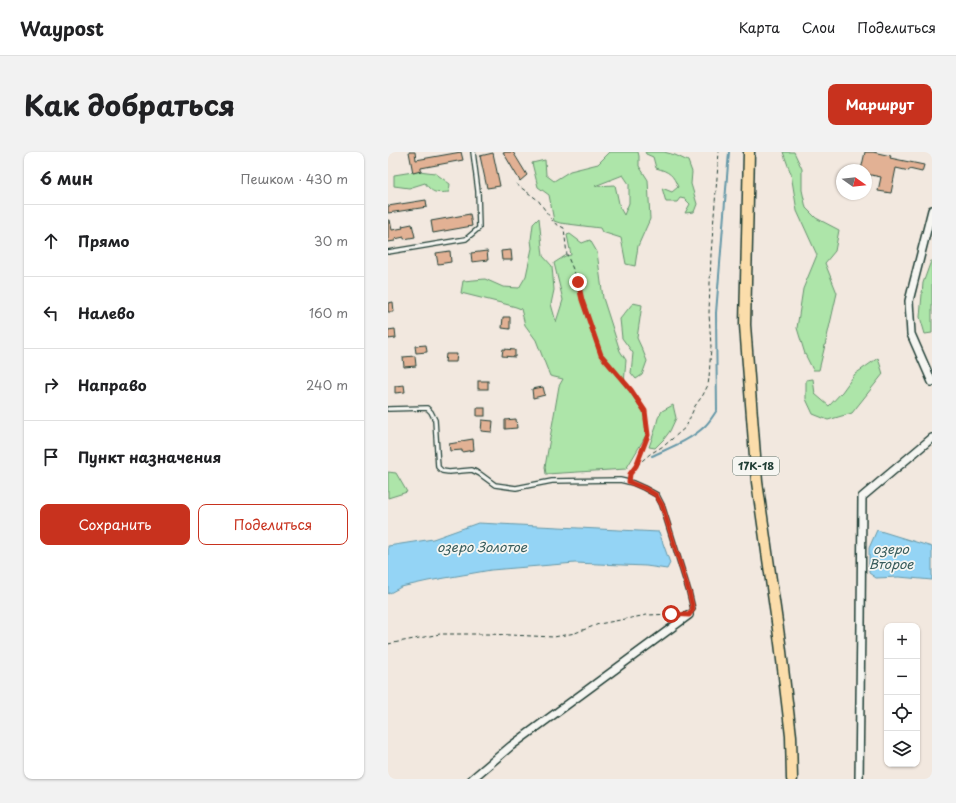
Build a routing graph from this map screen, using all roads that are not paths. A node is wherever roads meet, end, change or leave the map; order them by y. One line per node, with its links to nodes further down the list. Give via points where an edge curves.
1 (473, 152): 4 (lane, via 479,228 466,239)
2 (749, 152): 10 (main road, 17К-18, via 745,325 757,482 791,736)
3 (932, 210): 5 (street, via 909,301 911,334)
4 (388, 252)
5 (932, 382)
6 (388, 409): 8 (lane, via 427,408 431,412 435,420 438,467 442,471 472,470 495,485 516,488 552,481 620,480 656,495 662,505 689,592 693,609)
7 (932, 438): 11 (street, via 862,497)
8 (689, 615): 9 (street, via 511,746)
9 (472, 779)
10 (792, 779)
11 (859, 779)

